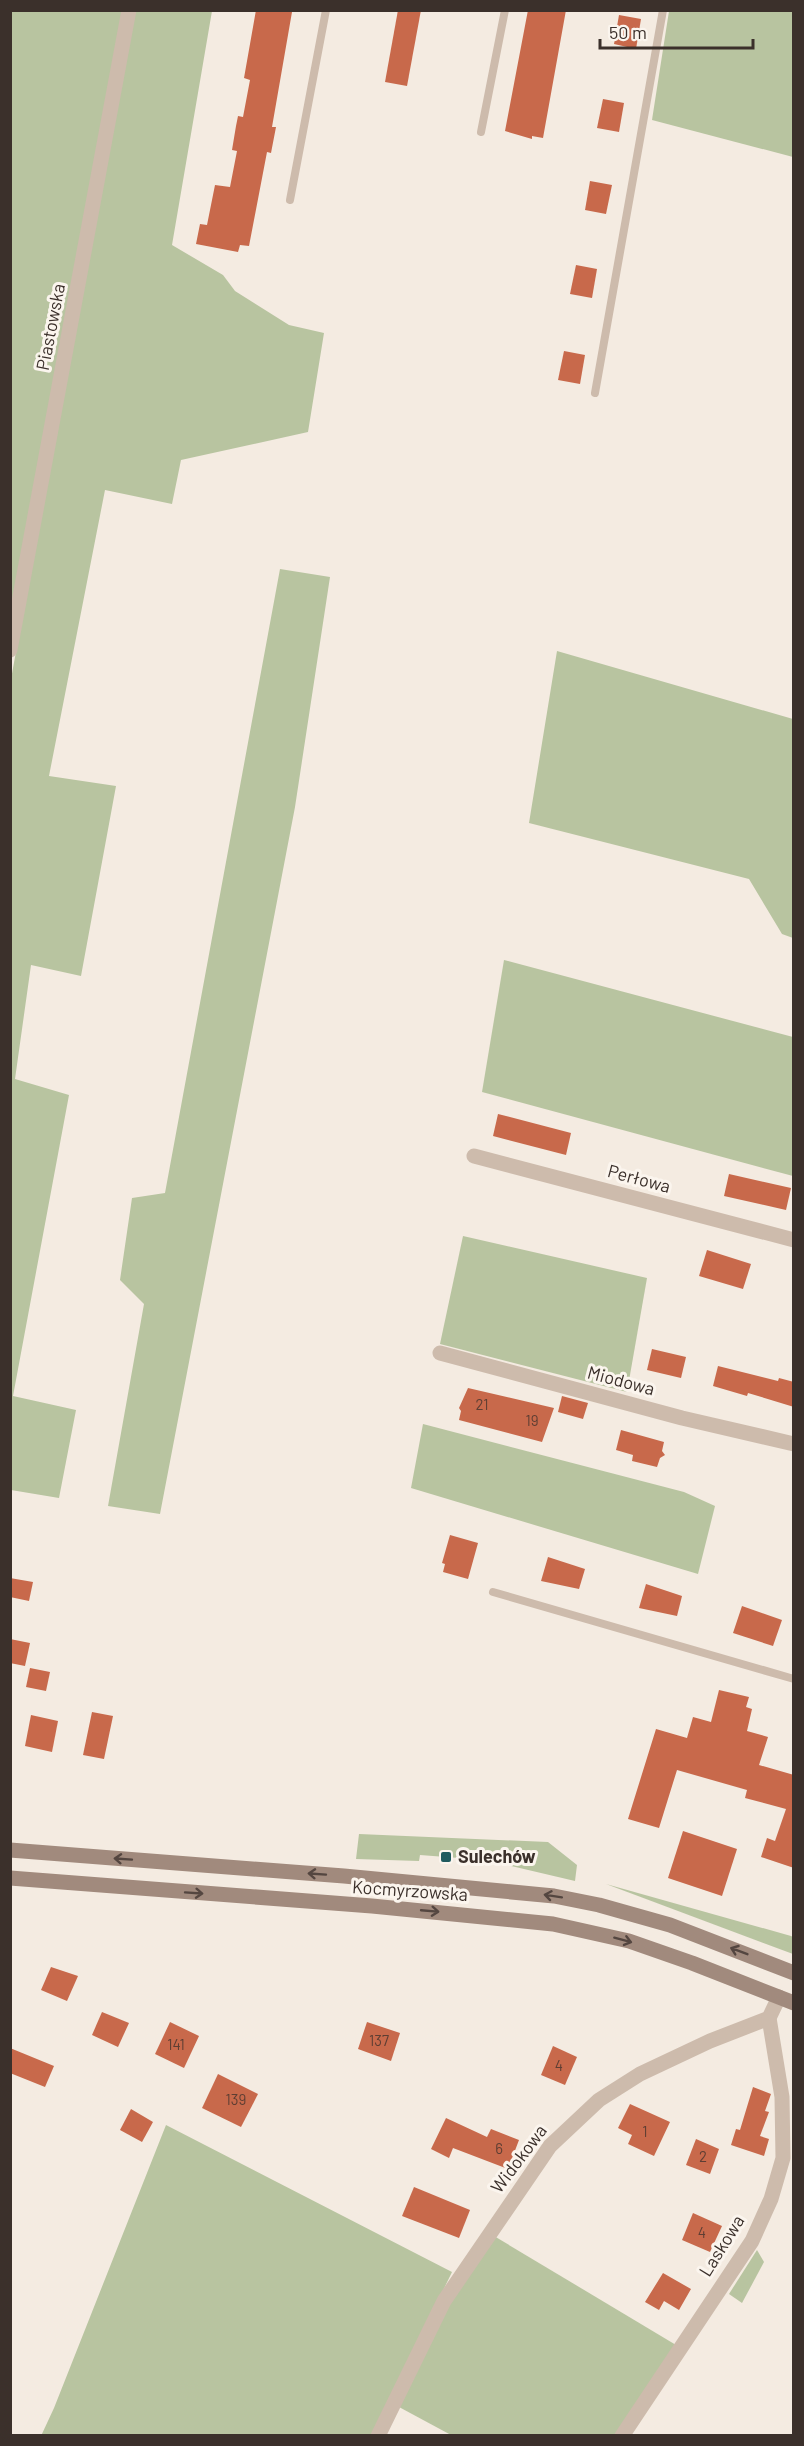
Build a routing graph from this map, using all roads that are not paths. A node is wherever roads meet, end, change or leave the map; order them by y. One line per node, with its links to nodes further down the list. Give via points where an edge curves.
1 (129, 10): 8 (street, Piastowska)
2 (326, 10): 6 (lane)
3 (505, 10): 5 (lane)
4 (663, 10): 7 (lane)
5 (481, 132)
6 (290, 200)
7 (595, 393)
8 (10, 650)
9 (474, 1156): 10 (street, Perłowa)
10 (794, 1240)
11 (440, 1353): 12 (street, Miodowa)
12 (794, 1444)
13 (493, 1592): 14 (lane)
14 (794, 1679)
15 (10, 1850): 17 (main road, Kocmyrzowska, one-way to 15, via 670,1925 554,1896)
16 (10, 1878): 18 (main road, Kocmyrzowska, one-way to 18, via 554,1924 629,1941)
17 (794, 1973)
18 (786, 2000): 19 (street)
19 (769, 2018): 20 (street, Widokowa, via 640,2074 599,2100 550,2146 444,2301); 21 (street, Laskowa, via 783,2097 783,2158 771,2199 753,2241)
20 (378, 2436)
21 (622, 2436)

